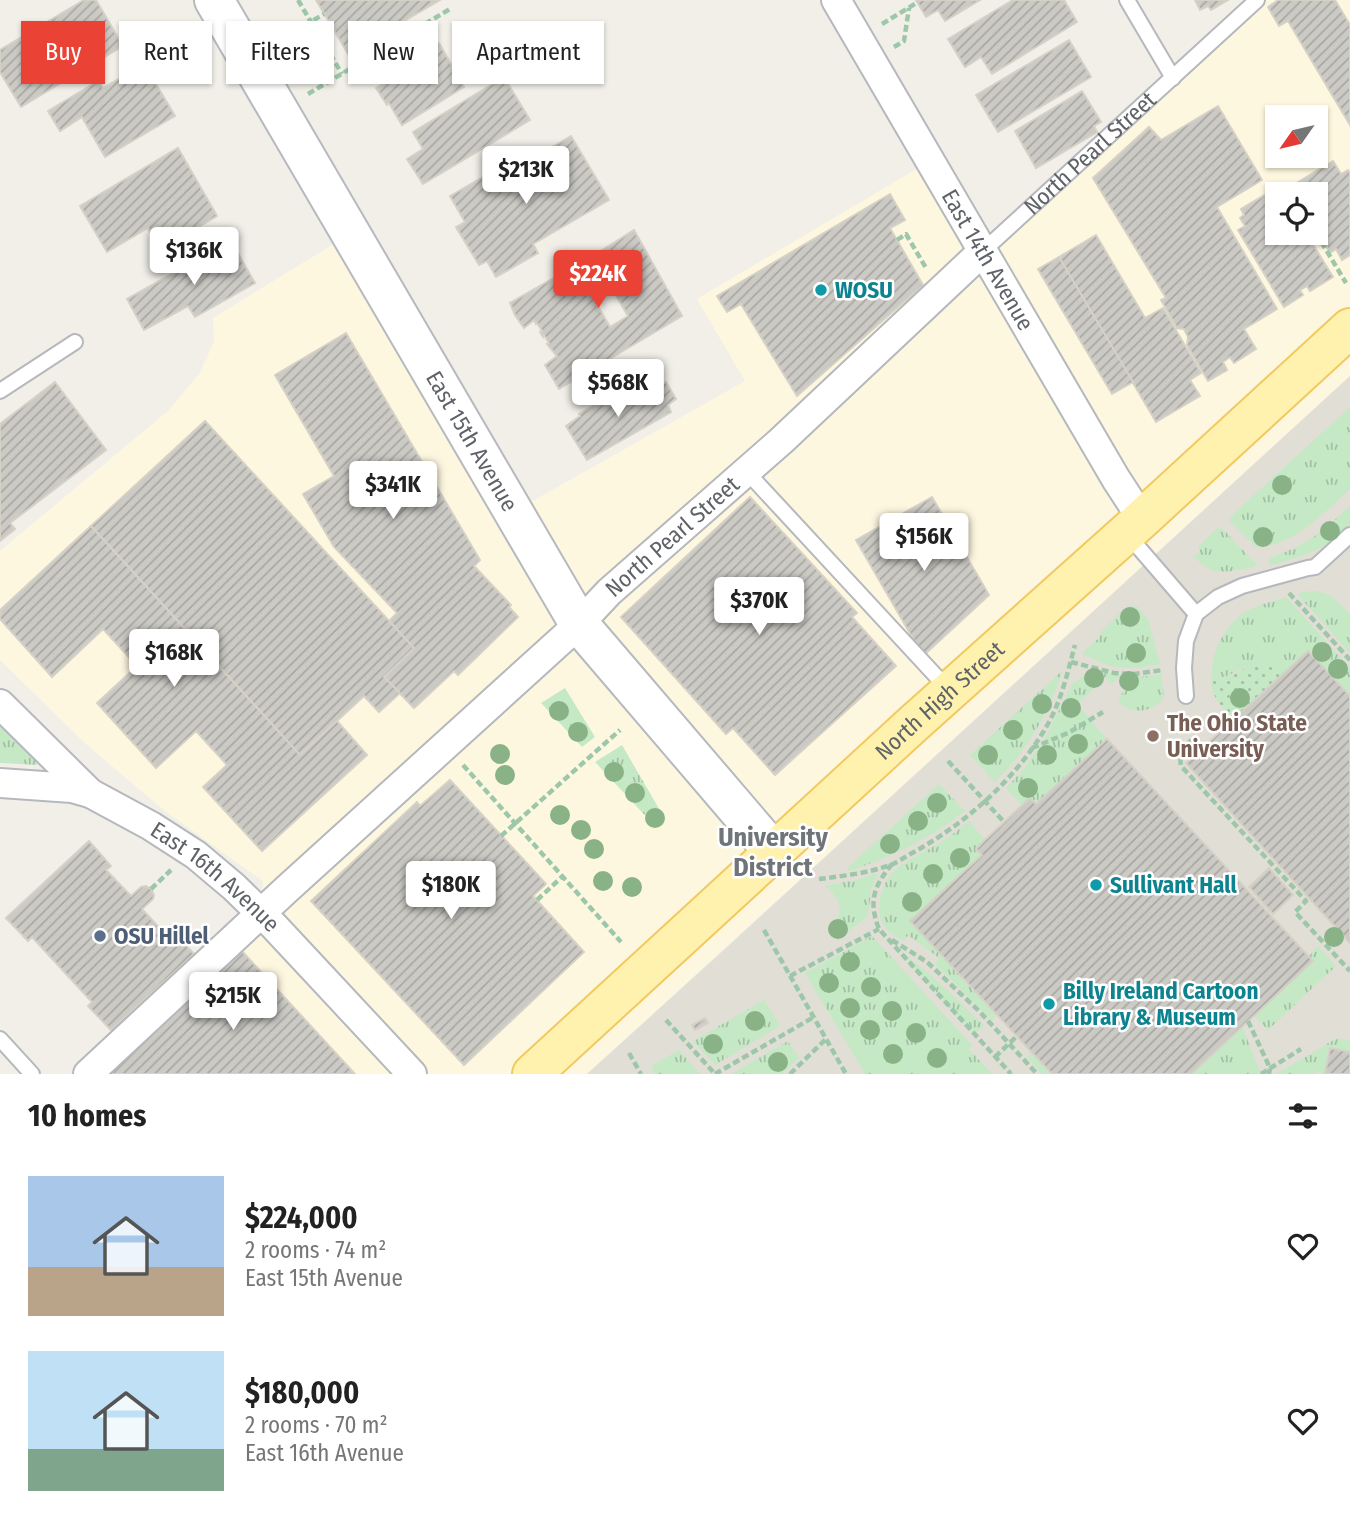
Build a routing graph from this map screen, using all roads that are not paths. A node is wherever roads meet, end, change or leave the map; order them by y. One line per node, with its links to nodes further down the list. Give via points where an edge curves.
1 (214, 0): 14 (street, East 15th Avenue)
2 (836, 0): 6 (street, East 14th Avenue)
3 (1127, 0): 5 (lane)
4 (1257, 0): 5 (lane, North Pearl Street)
5 (1173, 78): 6 (lane, North Pearl Street)
6 (983, 251): 10 (street, North Pearl Street); 11 (street, East 14th Avenue, via 1116,479)
7 (1350, 328): 11 (main road, North High Street)
8 (75, 342): 9 (lane)
9 (0, 391)
10 (747, 471): 14 (street, North Pearl Street); 15 (lane)
11 (1134, 526): 13 (lane); 15 (main road, North High Street)
12 (1350, 535): 13 (lane, via 1318,565 1242,586)
13 (1196, 614): 16 (lane, via 1186,641)
14 (579, 624): 20 (street, East 15th Avenue); 21 (street, North Pearl Street)
15 (950, 691): 20 (main road, North High Street)
16 (1186, 696)
17 (0, 704): 19 (street, East 16th Avenue)
18 (0, 783): 19 (street)
19 (90, 793): 21 (street, East 16th Avenue, via 196,855)
20 (774, 852): 26 (main road, North High Street)
21 (261, 913): 24 (street, North Pearl Street); 25 (street, East 16th Avenue)
22 (0, 1039): 23 (lane)
23 (32, 1074)
24 (88, 1074)
25 (412, 1074)
26 (532, 1074)

